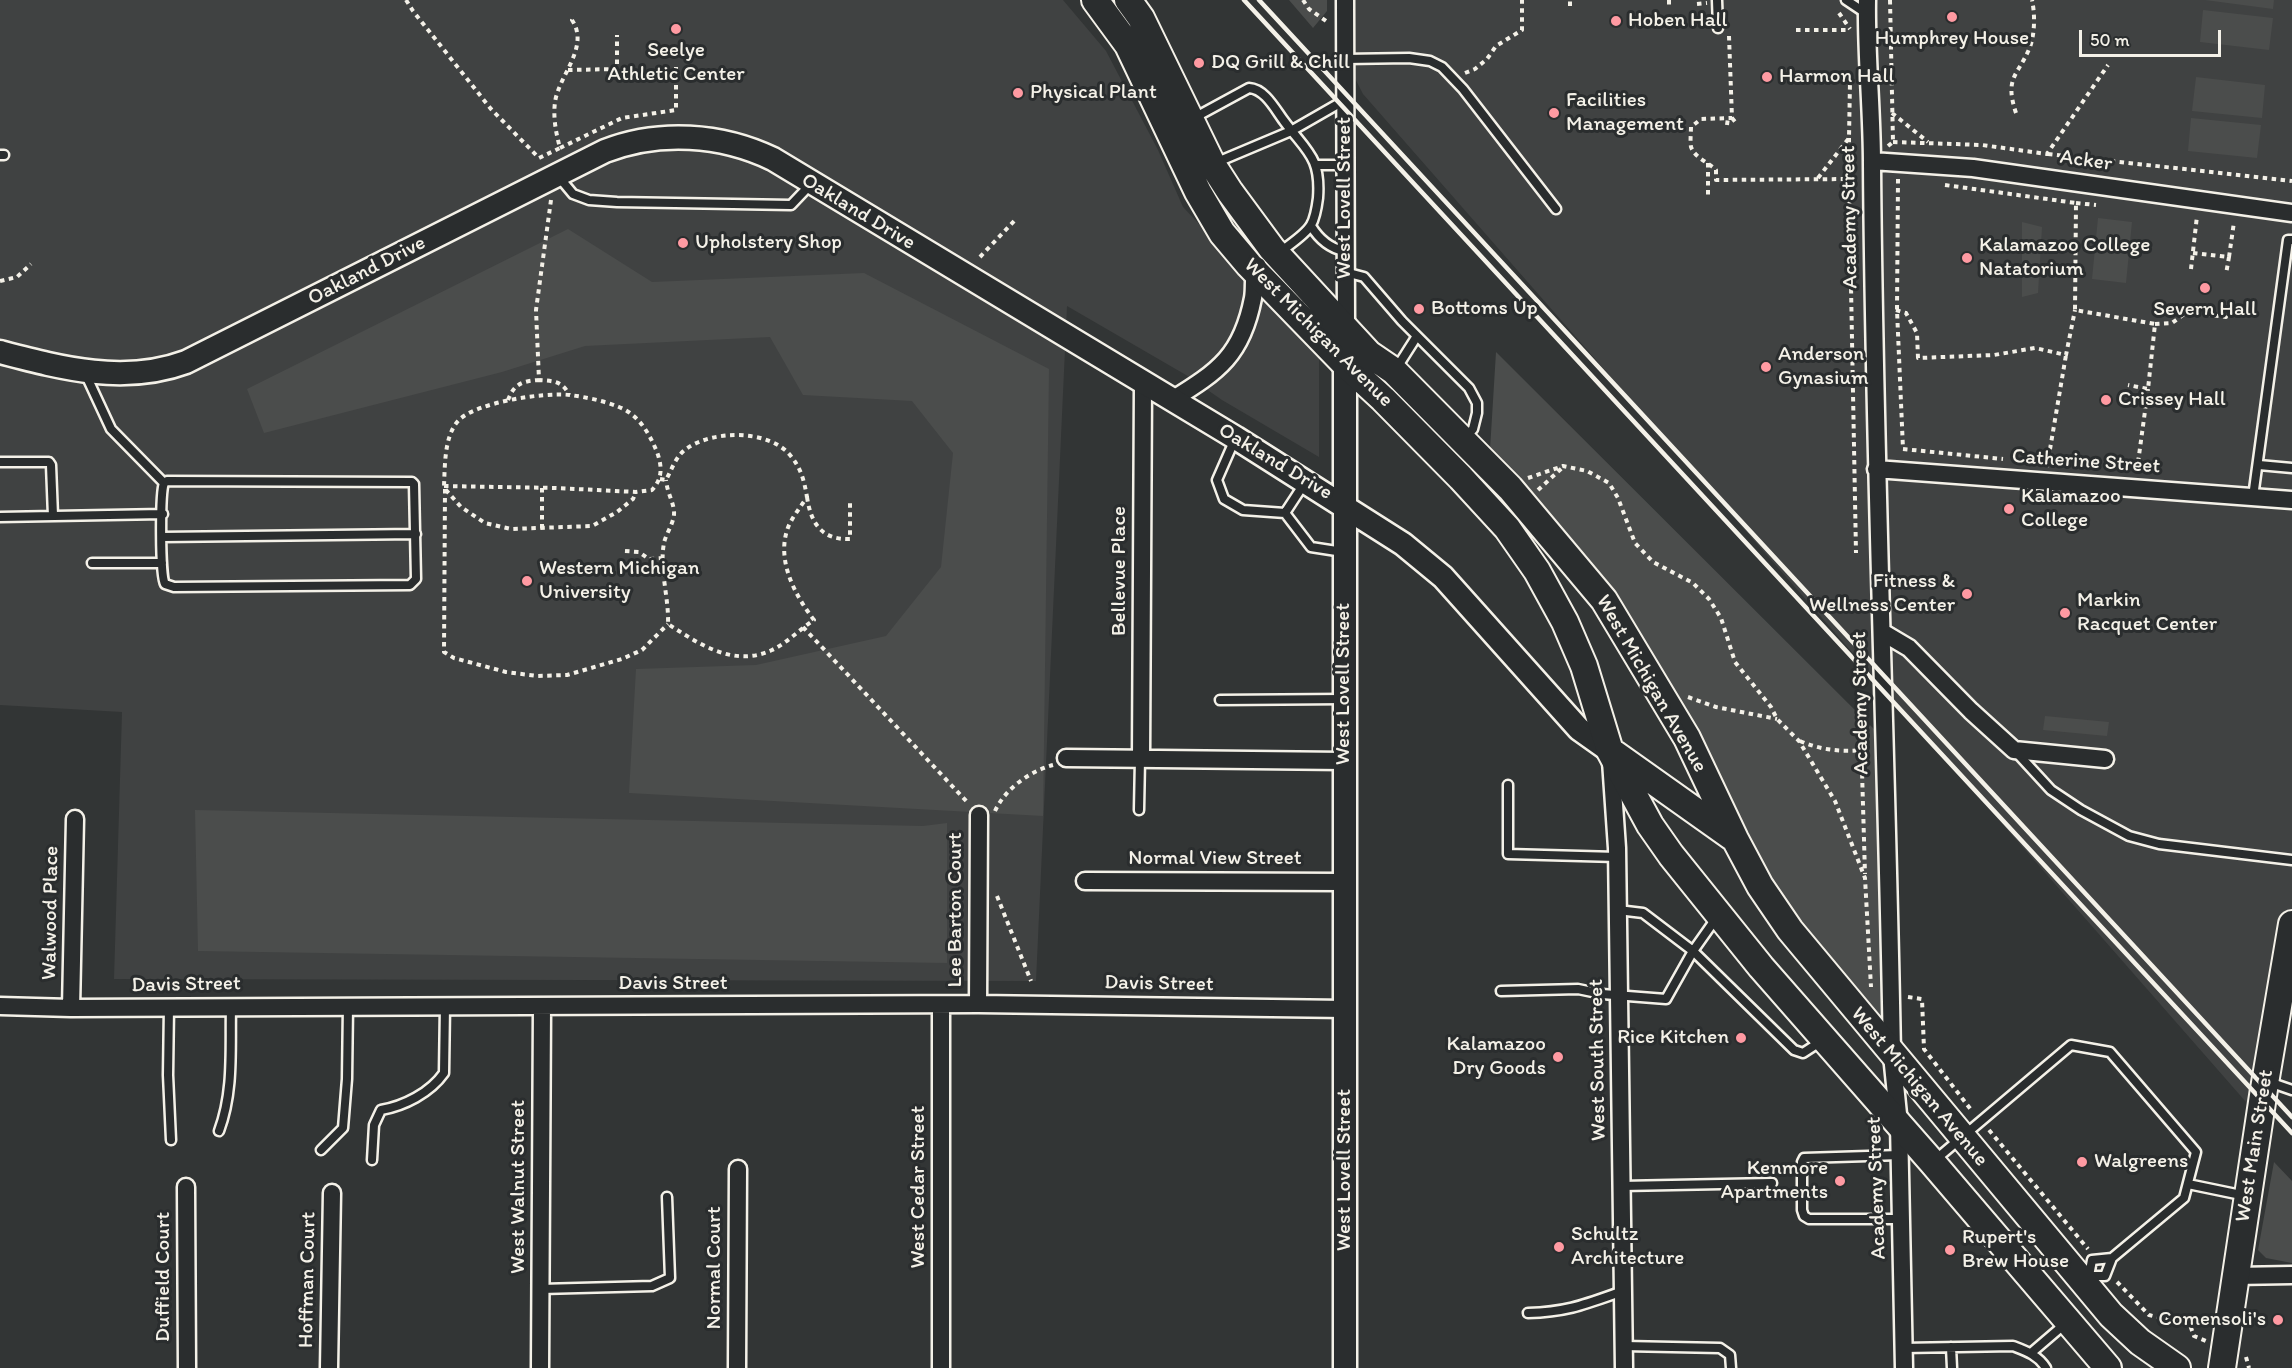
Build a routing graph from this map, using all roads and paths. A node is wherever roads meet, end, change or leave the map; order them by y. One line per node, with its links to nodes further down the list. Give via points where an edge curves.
1 (406, 0): 38 (path, via 491,109 539,158)
2 (1095, 0): 67 (main road, West Michigan Avenue, via 1128,45 1198,192 1222,233)
3 (1128, 0): 31 (main road, West Michigan Avenue)
4 (1303, 0): 15 (path)
5 (1345, 0): 21 (street, West Lovell Street)
6 (1522, 0): 25 (path, via 1522,30 1496,46 1487,60 1466,72)
7 (1570, 0): 12 (path)
8 (1717, 0): 16 (lane)
9 (1890, 0): 28 (path)
10 (2032, 0): 29 (path, via 2035,12 2030,46 2012,82 2010,97)
11 (1848, 1): 13 (lane); 18 (path)
12 (1570, 6)
13 (1867, 7): 44 (street, Academy Street)
14 (574, 16): 24 (path, via 578,38)
15 (1323, 20)
16 (1718, 28): 30 (path, via 1728,29)
17 (1796, 30): 18 (path)
18 (1850, 30): 20 (path)
19 (617, 35): 24 (path, via 616,69)
20 (1850, 36)
21 (1345, 59): 27 (street, West Lovell Street); 53 (lane, via 1409,58 1442,67)
22 (676, 63): 38 (path, via 676,110 622,118)
23 (2108, 65): 39 (path)
24 (568, 70): 38 (path, via 555,106)
25 (1461, 81)
26 (1850, 81): 35 (path)
27 (1345, 100): 34 (lane); 43 (street, West Lovell Street)
28 (1892, 112): 36 (path); 37 (path)
29 (2016, 113)
30 (1730, 118): 32 (path); 33 (path); 40 (path, via 1701,119 1691,127 1691,146)
31 (1190, 120): 34 (lane, via 1249,88 1268,99); 41 (main road, West Michigan Avenue)
32 (1737, 124)
33 (1727, 125)
34 (1291, 130): 41 (lane); 42 (lane)
35 (1849, 138): 46 (path); 47 (path)
36 (1893, 142): 37 (path); 44 (path)
37 (1929, 143): 39 (path)
38 (560, 148)
39 (2047, 154): 48 (path)
40 (1708, 163): 46 (path, via 1716,170 1716,180); 52 (path)
41 (1212, 164): 61 (main road, West Michigan Avenue)
42 (1316, 165): 43 (lane); 58 (lane, via 1319,180)
43 (1345, 165): 60 (street, West Lovell Street)
44 (1872, 170): 47 (path); 54 (street, Acker, via 1972,168); 71 (path, via 1898,179); 74 (street, Academy Street)
45 (557, 175): 49 (main road, Oakland Drive, via 626,143 679,137 720,140 752,149); 49 (lane, via 573,194 589,200 617,202 790,205); 82 (main road, Oakland Drive, via 186,362 148,371)
46 (1817, 178): 47 (path)
47 (1849, 179): 127 (path)
48 (2292, 181)
49 (811, 184): 84 (main road, Oakland Drive)
50 (1934, 184): 72 (path, via 2076,202)
51 (551, 199): 83 (path, via 536,310)
52 (1708, 199)
53 (1556, 209)
54 (2292, 213)
55 (1016, 219): 63 (path)
56 (2206, 219): 62 (path, via 2196,218)
57 (2225, 221): 64 (path, via 2234,222)
58 (1311, 226): 60 (lane, via 1323,242); 61 (lane)
59 (2292, 240): 98 (lane, via 2288,240)
60 (1344, 251): 68 (street, West Lovell Street)
61 (1274, 252): 67 (street); 76 (main road, West Michigan Avenue)
62 (2193, 253): 64 (path); 66 (path)
63 (980, 257)
64 (2229, 257): 69 (path)
65 (31, 264): 70 (path, via 17,277)
66 (2191, 269)
67 (1255, 271): 80 (main road, West Michigan Avenue); 88 (street, via 1253,297 1240,341 1224,364 1207,379)
68 (1344, 272): 76 (street, West Lovell Street); 77 (lane, via 1364,277)
69 (2226, 274)
70 (0, 281)
71 (1897, 310): 74 (path); 79 (path, via 1906,313 1917,333 1918,358 1994,355 2035,348); 92 (path)
72 (2074, 310): 75 (path); 79 (path)
73 (2227, 310): 75 (path, via 2226,317 2187,312 2172,323)
74 (1874, 311): 101 (street, Academy Street)
75 (2155, 324): 86 (path)
76 (1346, 328): 80 (main road, West Lovell Street); 81 (main road, West Michigan Avenue, via 1369,354)
77 (1417, 336): 81 (lane); 91 (lane, via 1469,388 1477,403 1476,422)
78 (0, 352): 82 (main road, Oakland Drive)
79 (2066, 355): 96 (path)
80 (1345, 364): 117 (main road, West Lovell Street); 143 (main road, West Michigan Avenue, via 1461,478 1507,528 1537,571 1584,666)
81 (1394, 371): 91 (main road, West Michigan Avenue)
82 (85, 372): 108 (lane, via 111,429)
83 (539, 380): 87 (path, via 562,384); 89 (path, via 516,385)
84 (1143, 384): 88 (main road, Oakland Drive); 145 (street, Bellevue Place)
85 (2128, 385): 86 (path)
86 (2148, 389): 102 (path, via 2137,470)
87 (569, 395): 89 (path); 103 (path, via 621,408 649,431 660,461)
88 (1172, 400): 90 (main road, Oakland Drive)
89 (507, 401): 109 (path, via 477,409 459,420 446,446)
90 (1236, 438): 106 (main road, Oakland Drive); 118 (lane, via 1217,480 1224,499 1243,510)
91 (1463, 440): 152 (main road, West Michigan Avenue, via 1510,488 1604,600 1687,738)
92 (1903, 449): 93 (path); 101 (path)
93 (2014, 460)
94 (0, 462): 120 (lane, via 49,462)
95 (2037, 462): 96 (path)
96 (2048, 463): 97 (path); 107 (path)
97 (2059, 464)
98 (2259, 465): 100 (lane); 114 (lane)
99 (1563, 466): 105 (path); 112 (path); 138 (path, via 1587,471 1609,483 1635,543 1653,562 1693,583 1709,599 1721,618 1735,662)
100 (2292, 468)
101 (1876, 469): 107 (street, Catherine Street); 133 (street, Academy Street)
102 (2126, 469)
103 (660, 479): 104 (path); 111 (path, via 652,490)
104 (666, 480): 113 (path, via 686,449 735,435 752,436 788,453 802,472); 128 (path, via 675,512 664,543)
105 (1523, 480)
106 (1305, 481): 117 (main road, Oakland Drive); 118 (lane)
107 (2045, 482): 114 (street, Catherine Street)
108 (164, 483): 119 (lane); 123 (lane, via 412,482)
109 (444, 488): 110 (path); 122 (path, via 461,507 485,523 511,529); 131 (path, via 444,652 453,658 506,672 567,675 642,650)
110 (542, 488): 111 (path); 122 (path)
111 (636, 492): 122 (path, via 617,512 592,526)
112 (1534, 493)
113 (807, 497): 116 (path, via 811,517 818,526 826,536 840,539 850,539); 132 (path, via 789,526 786,544 786,571 814,620)
114 (2253, 497): 115 (street, Catherine Street)
115 (2292, 500)
116 (850, 503)
117 (1345, 505): 126 (main road, West Lovell Street); 143 (main road, Oakland Drive, via 1443,577 1579,729)
118 (1285, 513): 126 (lane, via 1311,547)
119 (163, 514): 120 (lane); 124 (lane)
120 (53, 516): 121 (lane)
121 (0, 517)
122 (541, 529)
123 (416, 534): 124 (lane); 130 (lane, via 417,575 410,585 174,587 163,580)
124 (162, 537): 130 (lane)
125 (625, 551): 128 (path, via 639,552 649,559)
126 (1345, 553): 135 (main road, West Lovell Street)
127 (1856, 553)
128 (664, 558): 131 (path)
129 (92, 563): 130 (lane)
130 (162, 563)
131 (668, 624): 132 (path, via 727,656 753,656 772,650)
132 (803, 627): 150 (path)
133 (1882, 632): 140 (street, Academy Street); 142 (street, via 1909,648)
134 (1687, 696): 138 (path, via 1716,707)
135 (1344, 699): 136 (lane); 147 (main road, West Lovell Street)
136 (1220, 700)
137 (1860, 702): 141 (path)
138 (1777, 719): 139 (path)
139 (1799, 741): 141 (path, via 1837,752); 155 (path, via 1835,801)
140 (1884, 748): 141 (path); 179 (street, Academy Street)
141 (1861, 750): 155 (path)
142 (2014, 750): 146 (street); 154 (lane, via 2051,790 2129,836 2158,844)
143 (1610, 751): 152 (main road); 153 (street, West South Street); 160 (main road, West Michigan Avenue, via 1650,825)
144 (1066, 758): 145 (street); 150 (path, via 1022,780)
145 (1140, 759): 147 (street); 149 (lane)
146 (2104, 759)
147 (1344, 760): 157 (main road, West Lovell Street)
148 (1508, 785): 153 (lane, via 1508,854)
149 (1139, 810)
150 (985, 818): 168 (street, Lee Barton Court)
151 (75, 819): 176 (street, Walwood Place)
152 (1735, 839): 179 (main road, West Michigan Avenue, via 1790,930)
153 (1617, 857): 159 (street, West South Street)
154 (2292, 860)
155 (1865, 878): 165 (path)
156 (1085, 881): 157 (street, Normal View Street)
157 (1344, 882): 177 (main road, West Lovell Street)
158 (994, 888): 163 (path)
159 (1618, 910): 162 (lane, via 1643,913); 166 (street, West South Street)
160 (1719, 915): 162 (lane); 178 (main road, West Michigan Avenue)
161 (2292, 924): 180 (main road, West Main Street)
162 (1693, 951): 166 (lane, via 1666,999); 178 (lane, via 1794,1050 1803,1053)
163 (1031, 981)
164 (1501, 991): 166 (lane, via 1578,989)
165 (1871, 991)
166 (1620, 994): 194 (street, West South Street)
167 (1909, 997): 182 (path, via 1922,999 1924,1049)
168 (978, 1004): 173 (street, Davis Street); 177 (street, Davis Street)
169 (0, 1006): 176 (street, Davis Street)
170 (348, 1006): 171 (street, Davis Street); 175 (street, Davis Street); 188 (lane, via 343,1128)
171 (445, 1006): 172 (street, Davis Street); 190 (lane, via 444,1073 405,1104 381,1110 374,1125)
172 (542, 1006): 173 (street, Davis Street); 207 (street, West Walnut Street)
173 (941, 1006): 222 (street, West Cedar Street)
174 (169, 1007): 175 (street, Davis Street); 176 (street, Davis Street); 187 (lane)
175 (231, 1007): 184 (lane, via 231,1085)
176 (71, 1008)
177 (1345, 1009): 223 (main road, West Lovell Street)
178 (1825, 1039): 183 (main road, West Michigan Avenue)
179 (1892, 1055): 183 (street, Academy Street); 186 (main road, West Michigan Avenue)
180 (2265, 1081): 181 (lane); 198 (main road, West Main Street)
181 (2292, 1090)
182 (1972, 1110)
183 (1899, 1124): 189 (street, Academy Street); 191 (main road, West Michigan Avenue)
184 (219, 1131)
185 (1995, 1137): 201 (path)
186 (1961, 1138): 191 (lane); 196 (lane, via 2071,1046 2110,1052 2196,1152); 205 (main road, West Michigan Avenue)
187 (171, 1140)
188 (321, 1150)
189 (1900, 1155): 200 (street, Academy Street); 200 (lane, via 1804,1158 1802,1210 1809,1219)
190 (372, 1160)
191 (1932, 1162): 210 (main road, West Michigan Avenue)
192 (738, 1169): 221 (street, Normal Court)
193 (1772, 1183): 194 (lane)
194 (1622, 1186): 208 (street, West South Street)
195 (186, 1187): 218 (street, Duffield Court)
196 (2187, 1188): 198 (lane); 202 (lane, via 2184,1198)
197 (332, 1193): 219 (street, Hoffman Court)
198 (2247, 1196): 204 (main road, West Main Street)
199 (667, 1197): 207 (lane, via 670,1278 652,1286)
200 (1901, 1219): 214 (street, Academy Street)
201 (2085, 1245)
202 (2112, 1258): 205 (lane, via 2105,1276); 205 (lane, via 2092,1260)
203 (2292, 1275): 204 (street)
204 (2235, 1276): 230 (main road, West Main Street)
205 (2086, 1278): 229 (main road, West Michigan Avenue, via 2111,1315)
206 (2120, 1285): 211 (path, via 2149,1315 2190,1326)
207 (541, 1289): 220 (street, West Walnut Street)
208 (1623, 1291): 209 (lane, via 1576,1308); 212 (street, West South Street)
209 (1528, 1313)
210 (2068, 1321): 215 (lane); 217 (main road, West Michigan Avenue)
211 (2194, 1336)
212 (1624, 1346): 224 (street, West South Street); 225 (lane, via 1720,1348 1730,1355)
213 (1951, 1347): 214 (lane); 215 (lane, via 2013,1346); 227 (lane)
214 (1904, 1348): 226 (street, Academy Street)
215 (2031, 1353): 228 (lane)
216 (2246, 1357): 231 (path)
217 (2108, 1366)
218 (187, 1368)
219 (328, 1368)
220 (540, 1368)
221 (736, 1368)
222 (941, 1368)
223 (1345, 1368)
224 (1624, 1368)
225 (1731, 1368)
226 (1904, 1368)
227 (1952, 1368)
228 (2046, 1368)
229 (2177, 1368)
230 (2222, 1368)
231 (2249, 1368)

